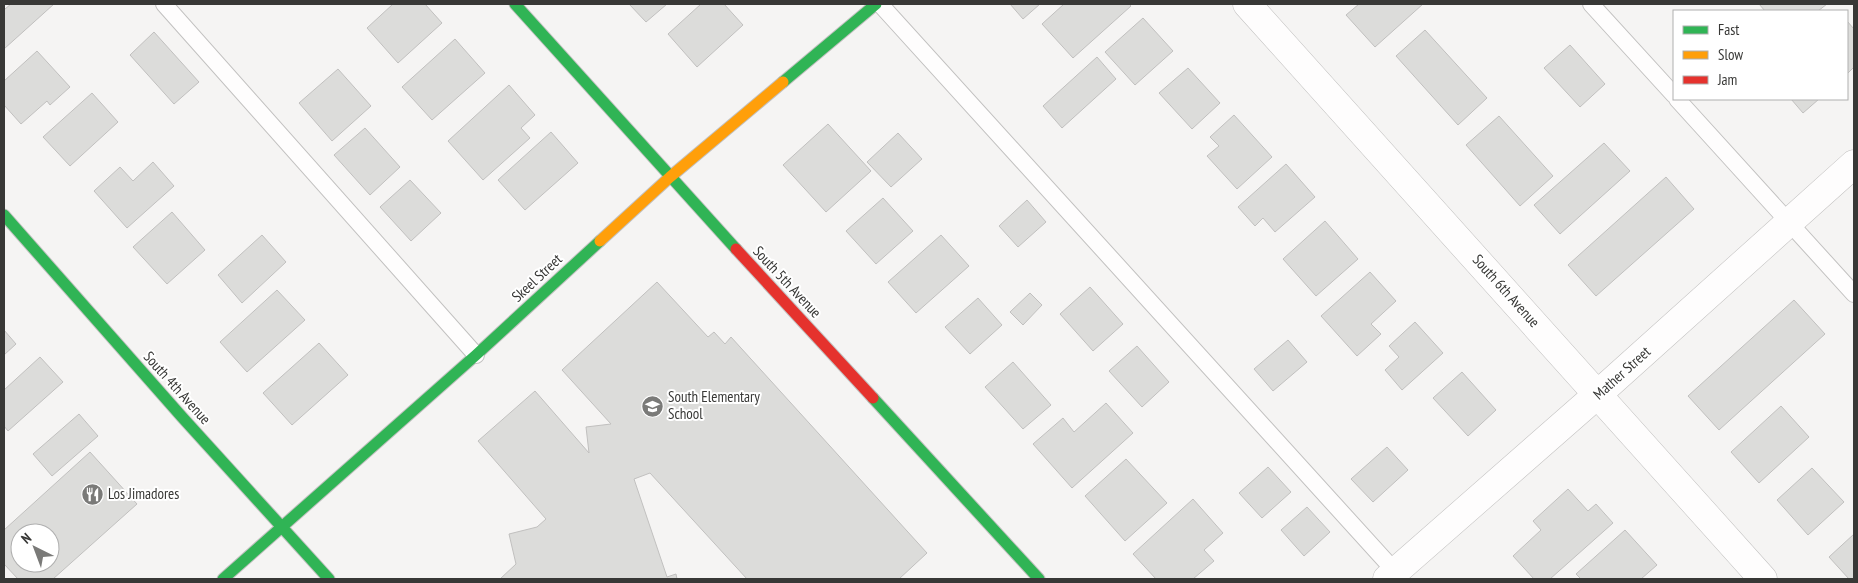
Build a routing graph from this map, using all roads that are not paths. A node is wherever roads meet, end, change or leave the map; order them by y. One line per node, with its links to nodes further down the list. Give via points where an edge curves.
1 (164, 4): 13 (lane)
2 (515, 4): 9 (street, South 5th Avenue)
3 (878, 4): 9 (street, Skeel Street); 16 (lane)
4 (1247, 4): 14 (street, South 6th Avenue)
5 (1592, 4): 6 (lane)
6 (1673, 94)
7 (1678, 100): 11 (lane)
8 (1854, 164): 11 (street, Mather Street)
9 (670, 177): 13 (street, Skeel Street); 19 (street, South 5th Avenue)
10 (4, 216): 15 (street, South 4th Avenue)
11 (1790, 223): 12 (lane); 14 (street, Mather Street)
12 (1854, 294)
13 (476, 355): 15 (street, Skeel Street)
14 (1598, 394): 16 (street, Mather Street); 20 (street, South 6th Avenue)
15 (281, 526): 17 (street, Skeel Street); 18 (street, South 4th Avenue)
16 (1395, 577)
17 (223, 579)
18 (329, 579)
19 (1039, 579)
20 (1763, 579)

